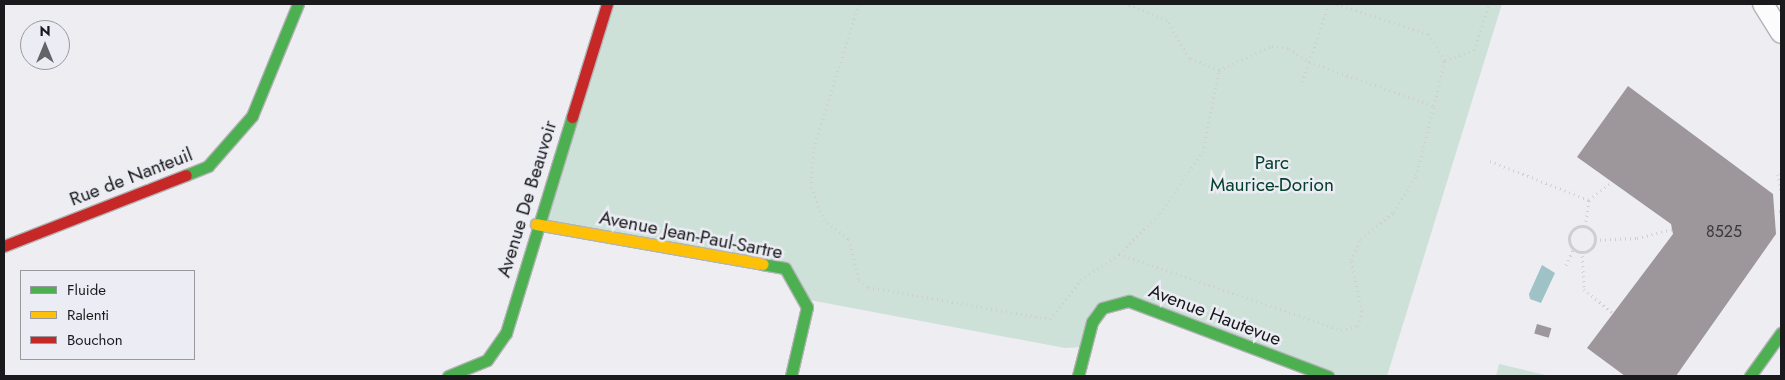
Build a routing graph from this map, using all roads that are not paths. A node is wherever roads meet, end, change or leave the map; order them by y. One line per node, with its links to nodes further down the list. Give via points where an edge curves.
1 (298, 4): 6 (street, Rue de Nanteuil, via 252,116 208,166)
2 (607, 4): 5 (street, Avenue De Beauvoir)
3 (1763, 4): 4 (street)
4 (1781, 33)
5 (536, 224): 8 (street, Avenue De Beauvoir, via 506,333 487,360); 9 (street, Avenue Jean-Paul-Sartre, via 786,268 807,307)
6 (4, 246)
7 (1781, 333): 12 (street)
8 (448, 376)
9 (791, 376)
10 (1078, 376): 11 (street, Avenue Hautevue, via 1092,322 1102,308 1129,302)
11 (1328, 376)
12 (1750, 376)

